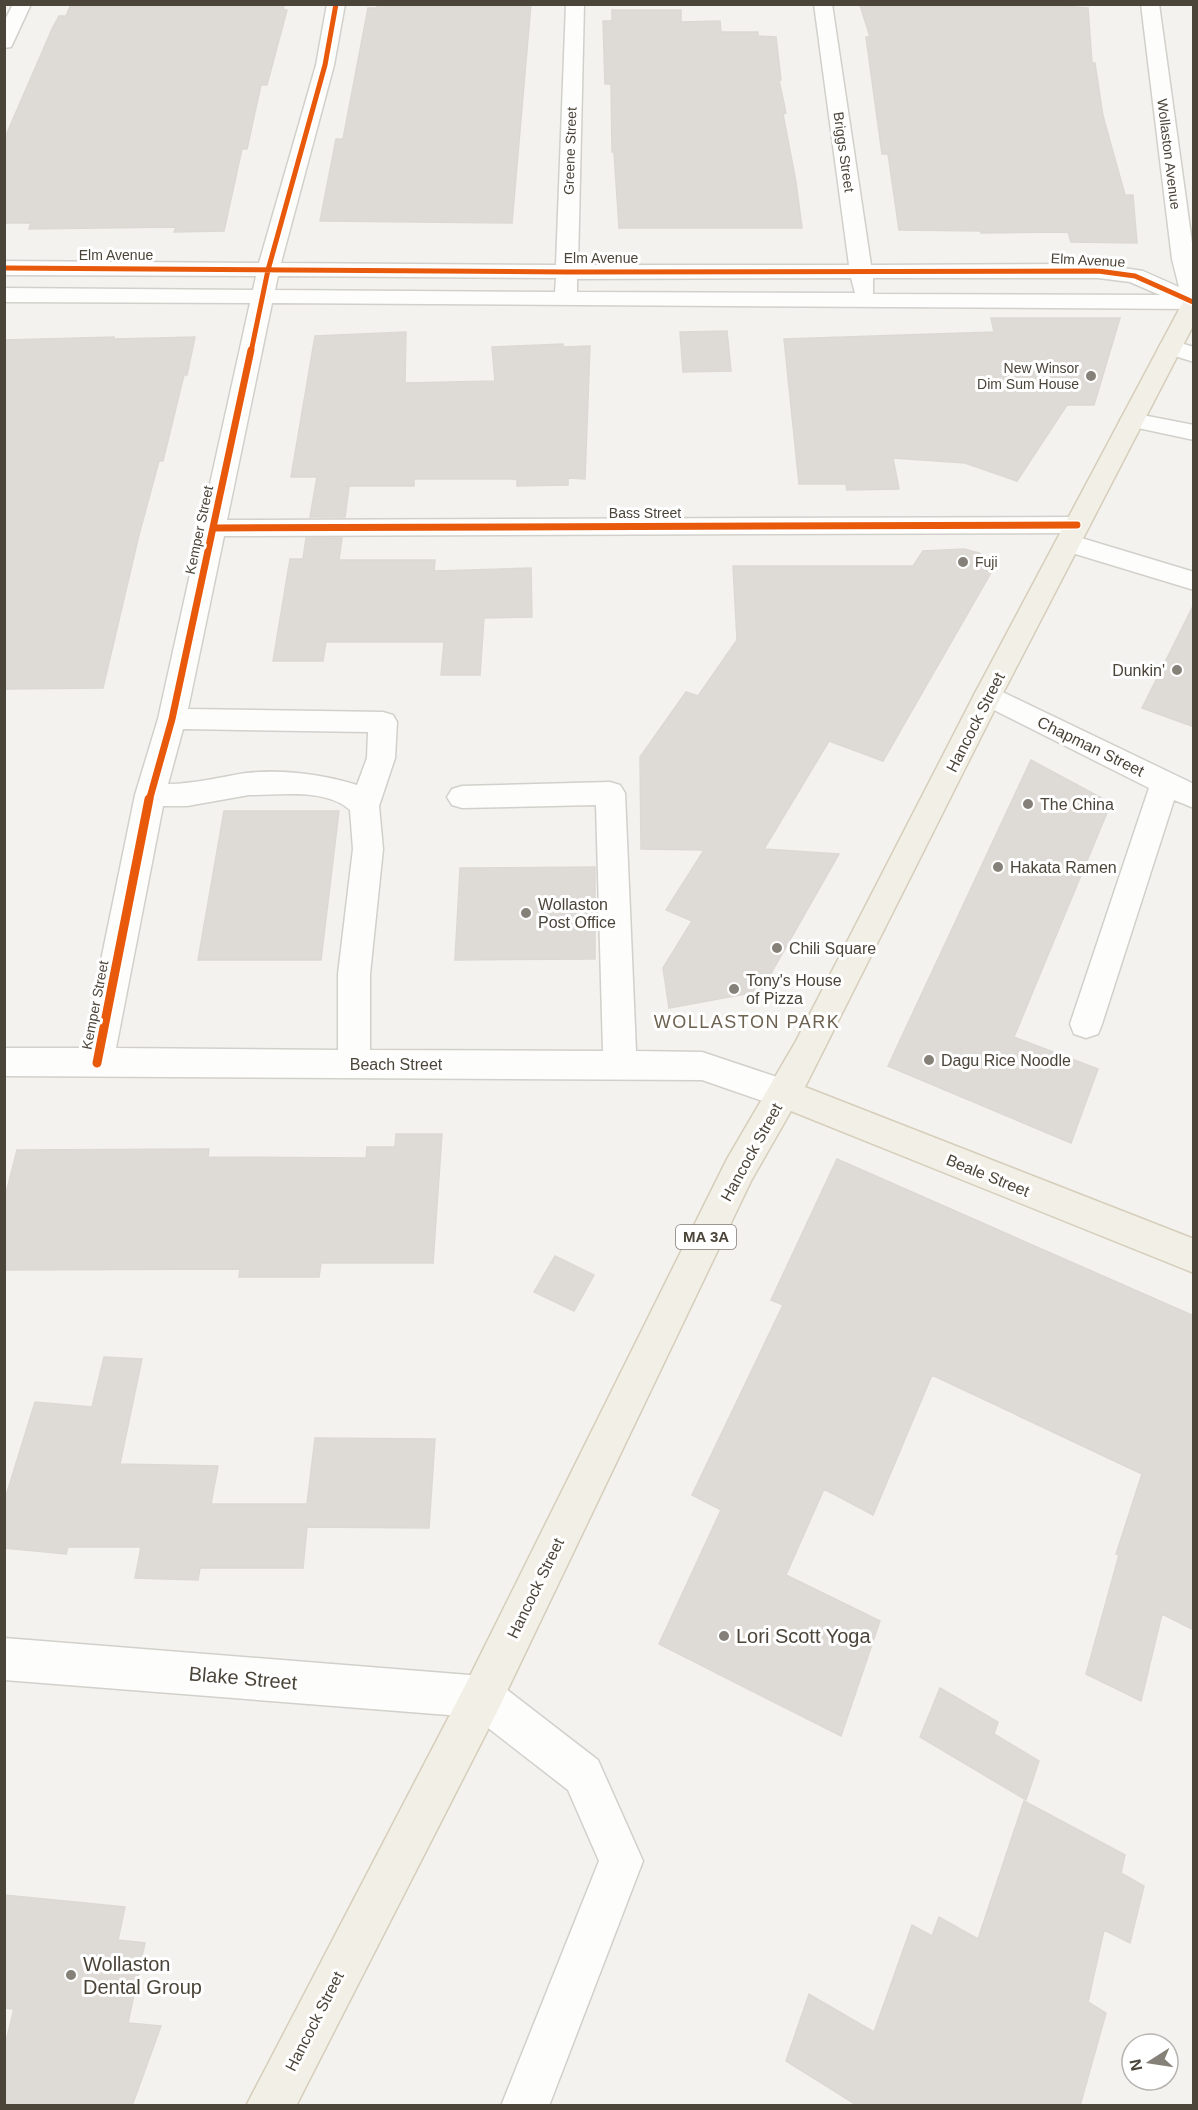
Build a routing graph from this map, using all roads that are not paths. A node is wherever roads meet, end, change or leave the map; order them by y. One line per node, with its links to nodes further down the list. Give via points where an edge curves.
1 (22, 4): 6 (street)
2 (336, 4): 10 (street, Kemper Street, via 325,65)
3 (574, 4): 9 (street, Greene Street)
4 (823, 4): 8 (street, Briggs Street)
5 (1150, 4): 14 (street, Wollaston Avenue, via 1183,260)
6 (4, 43)
7 (4, 268): 10 (street, Elm Avenue)
8 (861, 271): 9 (street, Elm Avenue); 13 (street, Briggs Street); 14 (street, Elm Avenue, via 1098,272 1135,276)
9 (567, 272): 10 (street, Elm Avenue); 12 (street, Greene Street)
10 (265, 283): 11 (street, Elm Avenue); 12 (street, Elm Avenue); 18 (street, Kemper Street)
11 (4, 295)
12 (566, 297): 13 (street, Elm Avenue)
13 (865, 299): 14 (street, Elm Avenue)
14 (1193, 302): 15 (main road, Hancock Street / MA 3A)
15 (1182, 351): 16 (main road, Hancock Street / MA 3A)
16 (1132, 420): 17 (street); 19 (main road, Hancock Street / MA 3A)
17 (1194, 433)
18 (213, 528): 19 (street, Bass Street); 22 (street, Kemper Street)
19 (1073, 534): 20 (street, Bass Street); 21 (main road, Hancock Street / MA 3A)
20 (1194, 581)
21 (988, 695): 23 (street, Chapman Street); 33 (main road, Hancock Street / MA 3A)
22 (172, 719): 24 (street, Kemper Street); 27 (street, via 383,722 381,758)
23 (1165, 783): 26 (street, Chapman Street); 28 (street)
24 (150, 795): 27 (street, via 187,795 249,784 313,785 351,794); 30 (street, Kemper Street)
25 (462, 796): 32 (street, via 610,793)
26 (1194, 797)
27 (364, 806): 31 (street, via 368,849 354,974)
28 (1086, 1024)
29 (4, 1062): 30 (street, Beach Street)
30 (97, 1063): 31 (street, Beach Street)
31 (354, 1064): 32 (street, Beach Street)
32 (620, 1065): 33 (street, Beach Street, via 702,1066)
33 (783, 1093): 34 (main road, Beale Street); 36 (main road, Hancock Street / MA 3A, via 739,1170)
34 (1194, 1256)
35 (4, 1659): 36 (street, Blake Street)
36 (482, 1697): 37 (main road, Hancock Street / MA 3A); 38 (street, via 583,1774 621,1861)
37 (270, 2106)
38 (525, 2106)

